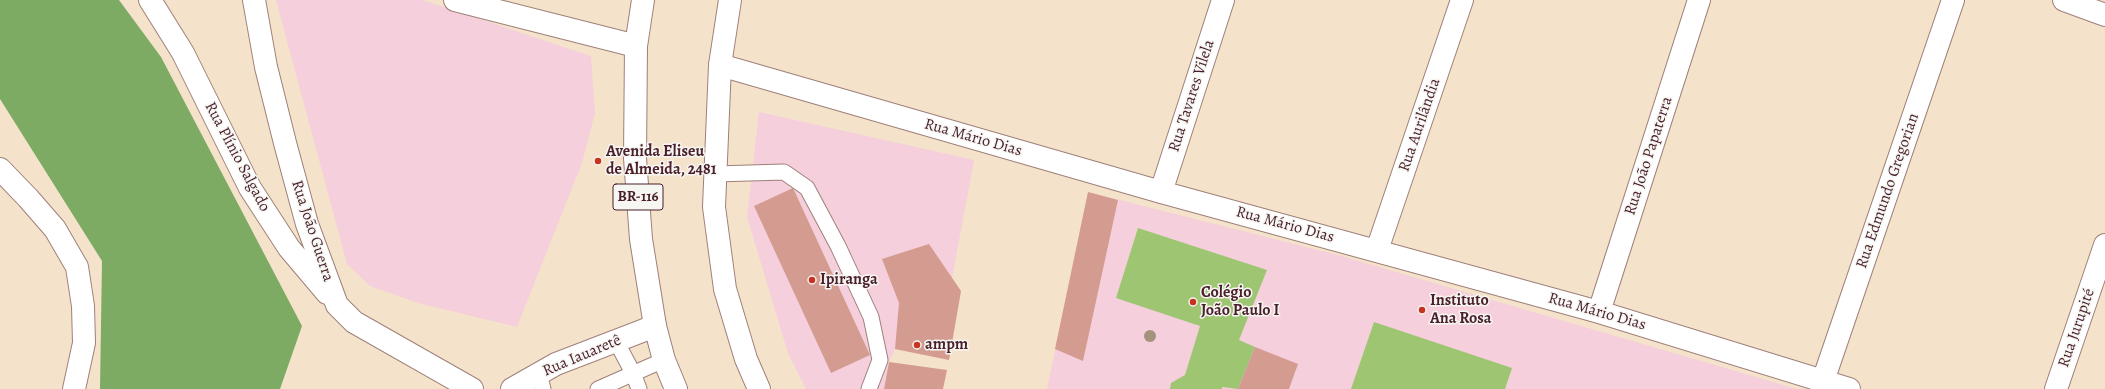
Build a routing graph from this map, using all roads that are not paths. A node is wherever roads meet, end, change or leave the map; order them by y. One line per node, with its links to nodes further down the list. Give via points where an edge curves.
1 (150, 0): 19 (street, Rua Plínio Salgado, via 183,53 250,188 289,248)
2 (254, 0): 19 (street, Rua João Guerra, via 266,67 287,150 308,224)
3 (455, 0): 12 (street)
4 (643, 0): 12 (street, BR-116)
5 (730, 0): 13 (street)
6 (1223, 0): 16 (street, Rua Tavares Vilela)
7 (1462, 0): 18 (street, Rua Aurilândia)
8 (1699, 0): 20 (street, Rua João Papaterra)
9 (1953, 0): 26 (street, Rua Edmundo Gregorian)
10 (2064, 0): 11 (street)
11 (2105, 15)
12 (636, 46): 21 (street, BR-116, via 635,158 641,240)
13 (720, 65): 15 (street); 16 (street, Rua Mário Dias)
14 (0, 170): 27 (street, via 55,229 77,267 83,306 84,343)
15 (715, 174): 33 (street, via 714,207 725,289 746,359); 34 (lane, via 784,172 806,188 838,246 871,317 880,360)
16 (1161, 192): 18 (street, Rua Mário Dias)
17 (2105, 245): 36 (street, Rua Jurupité)
18 (1377, 250): 20 (street, Rua Mário Dias)
19 (337, 305): 28 (street, Rua João Guerra, via 354,322)
20 (1599, 312): 26 (street, Rua Mário Dias)
21 (655, 326): 22 (street, Rua Iauaretê); 23 (street, BR-116)
22 (616, 341): 24 (lane); 25 (street, Rua Iauaretê, via 556,364)
23 (664, 360): 24 (lane); 32 (street, BR-116)
24 (633, 373): 30 (lane); 31 (lane)
25 (541, 381): 29 (street, Rua Iauaretê)
26 (1823, 381): 35 (street, Rua Mário Dias)
27 (74, 389)
28 (472, 389)
29 (512, 389)
30 (598, 389)
31 (639, 389)
32 (676, 389)
33 (759, 389)
34 (869, 389)
35 (1849, 389)
36 (2056, 389)

